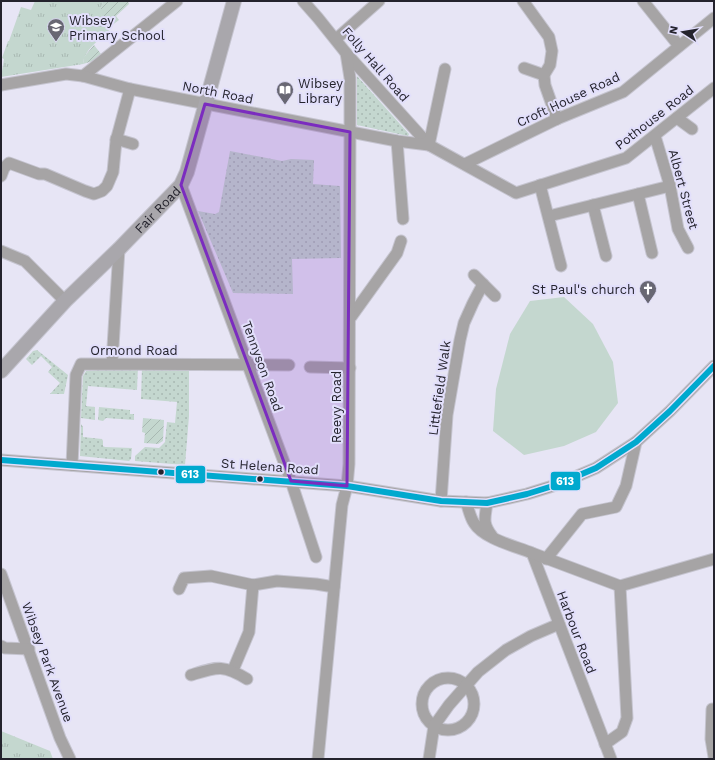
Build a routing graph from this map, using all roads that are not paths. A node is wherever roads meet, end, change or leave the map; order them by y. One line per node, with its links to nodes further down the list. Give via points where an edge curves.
1 (234, 1): 18 (main road, Fair Road)
2 (303, 1): 8 (street, Folly Hall Road)
3 (379, 1): 8 (street)
4 (523, 1): 13 (street, via 549,37 552,51 550,65)
5 (643, 1): 9 (street)
6 (170, 3): 14 (street)
7 (714, 18): 9 (street, Croft House Road)
8 (336, 39): 10 (street, Folly Hall Road)
9 (679, 46): 20 (street, Croft House Road, via 623,92)
10 (346, 53): 22 (street, Reevy Road, via 350,78); 27 (street, Folly Hall Road)
11 (524, 68): 13 (street)
12 (445, 69): 27 (street)
13 (544, 75): 20 (street)
14 (83, 76): 15 (street, North Road, via 66,74); 17 (street, North Road)
15 (1, 85)
16 (714, 88): 19 (street, Pothouse Road)
17 (130, 89): 18 (street, North Road); 24 (street)
18 (205, 104): 22 (street, North Road); 30 (main road, Fair Road, via 187,172)
19 (677, 118): 21 (street); 23 (street, Pothouse Road)
20 (557, 119): 28 (street, Croft House Road)
21 (692, 129)
22 (350, 132): 25 (street, North Road); 48 (street, Reevy Road)
23 (655, 136): 31 (street, Pothouse Road, via 626,158); 32 (street, Albert Street)
24 (116, 140): 26 (street); 29 (street, via 113,172 107,186 94,194 46,174 38,174 9,163)
25 (397, 141): 27 (street, North Road); 36 (street)
26 (133, 144)
27 (429, 144): 28 (street, Folly Hall Road)
28 (465, 164): 31 (street, Folly Hall Road, via 516,192)
29 (1, 176)
30 (181, 185): 39 (main road, Fair Road); 50 (street, Tennyson Road)
31 (540, 185): 35 (street)
32 (670, 186): 33 (street); 38 (street, Albert Street, via 678,229)
33 (638, 194): 34 (street); 41 (street)
34 (593, 205): 35 (street); 42 (street)
35 (548, 216): 43 (street)
36 (403, 219)
37 (401, 240): 48 (street, via 397,253)
38 (688, 248)
39 (119, 249): 47 (main road, Fair Road); 49 (street)
40 (1, 251): 47 (street, via 25,261)
41 (652, 253)
42 (606, 256)
43 (561, 266)
44 (474, 275): 45 (street)
45 (483, 284): 46 (street); 61 (street, Littlefield Walk, via 464,323 460,340 447,415)
46 (495, 296)
47 (64, 301): 55 (main road, Fair Road)
48 (351, 317): 54 (street, Reevy Road)
49 (112, 363): 50 (street, Ormond Road); 58 (street, Ormond Road, via 81,364 76,375)
50 (248, 365): 51 (street, Ormond Road); 59 (street, Tennyson Road)
51 (290, 365)
52 (714, 366): 56 (street, St Helena Road)
53 (310, 367): 54 (street)
54 (350, 368): 60 (street, Reevy Road)
55 (1, 371)
56 (636, 442): 63 (street, St Helena Road, via 596,468 556,485); 67 (street, via 626,486 616,507 582,514)
57 (1, 460): 58 (street, St Helena Road)
58 (72, 465): 59 (street, St Helena Road)
59 (291, 481): 60 (street, St Helena Road); 66 (street, Tennyson Road)
60 (347, 486): 61 (street, St Helena Road); 72 (street, Reevy Road, via 342,505)
61 (441, 501): 62 (street, St Helena Road)
62 (466, 502): 63 (street, St Helena Road); 64 (street, via 475,524 483,533)
63 (487, 503): 64 (street, via 484,519 486,528)
64 (493, 538): 65 (street)
65 (532, 553): 67 (street); 74 (street, Harbour Road)
66 (316, 557)
67 (546, 559): 71 (street)
68 (714, 559): 71 (street)
69 (1, 574): 76 (street, Wibsey Park Avenue)
70 (253, 585): 72 (street, via 277,580); 73 (street, via 211,576 184,578); 77 (street, via 249,632)
71 (620, 586): 84 (street, via 627,718 622,732)
72 (334, 587): 86 (street, Reevy Road)
73 (179, 589)
74 (559, 624): 80 (street, via 506,650 478,672); 84 (street, Harbour Road)
75 (1, 646): 76 (street)
76 (29, 649): 87 (street, Wibsey Park Avenue, via 60,738)
77 (233, 670): 78 (street, via 210,669); 79 (street)
78 (191, 675)
79 (247, 679)
80 (467, 686): 83 (street); 83 (street, via 474,701 468,720 458,728 450,730); 83 (street, via 451,677 434,681 427,687 421,704 427,720)
81 (701, 709): 82 (street)
82 (713, 709): 85 (street)
83 (434, 726): 88 (street)
84 (606, 754)
85 (714, 757)
86 (316, 758)
87 (70, 759)
88 (429, 759)

